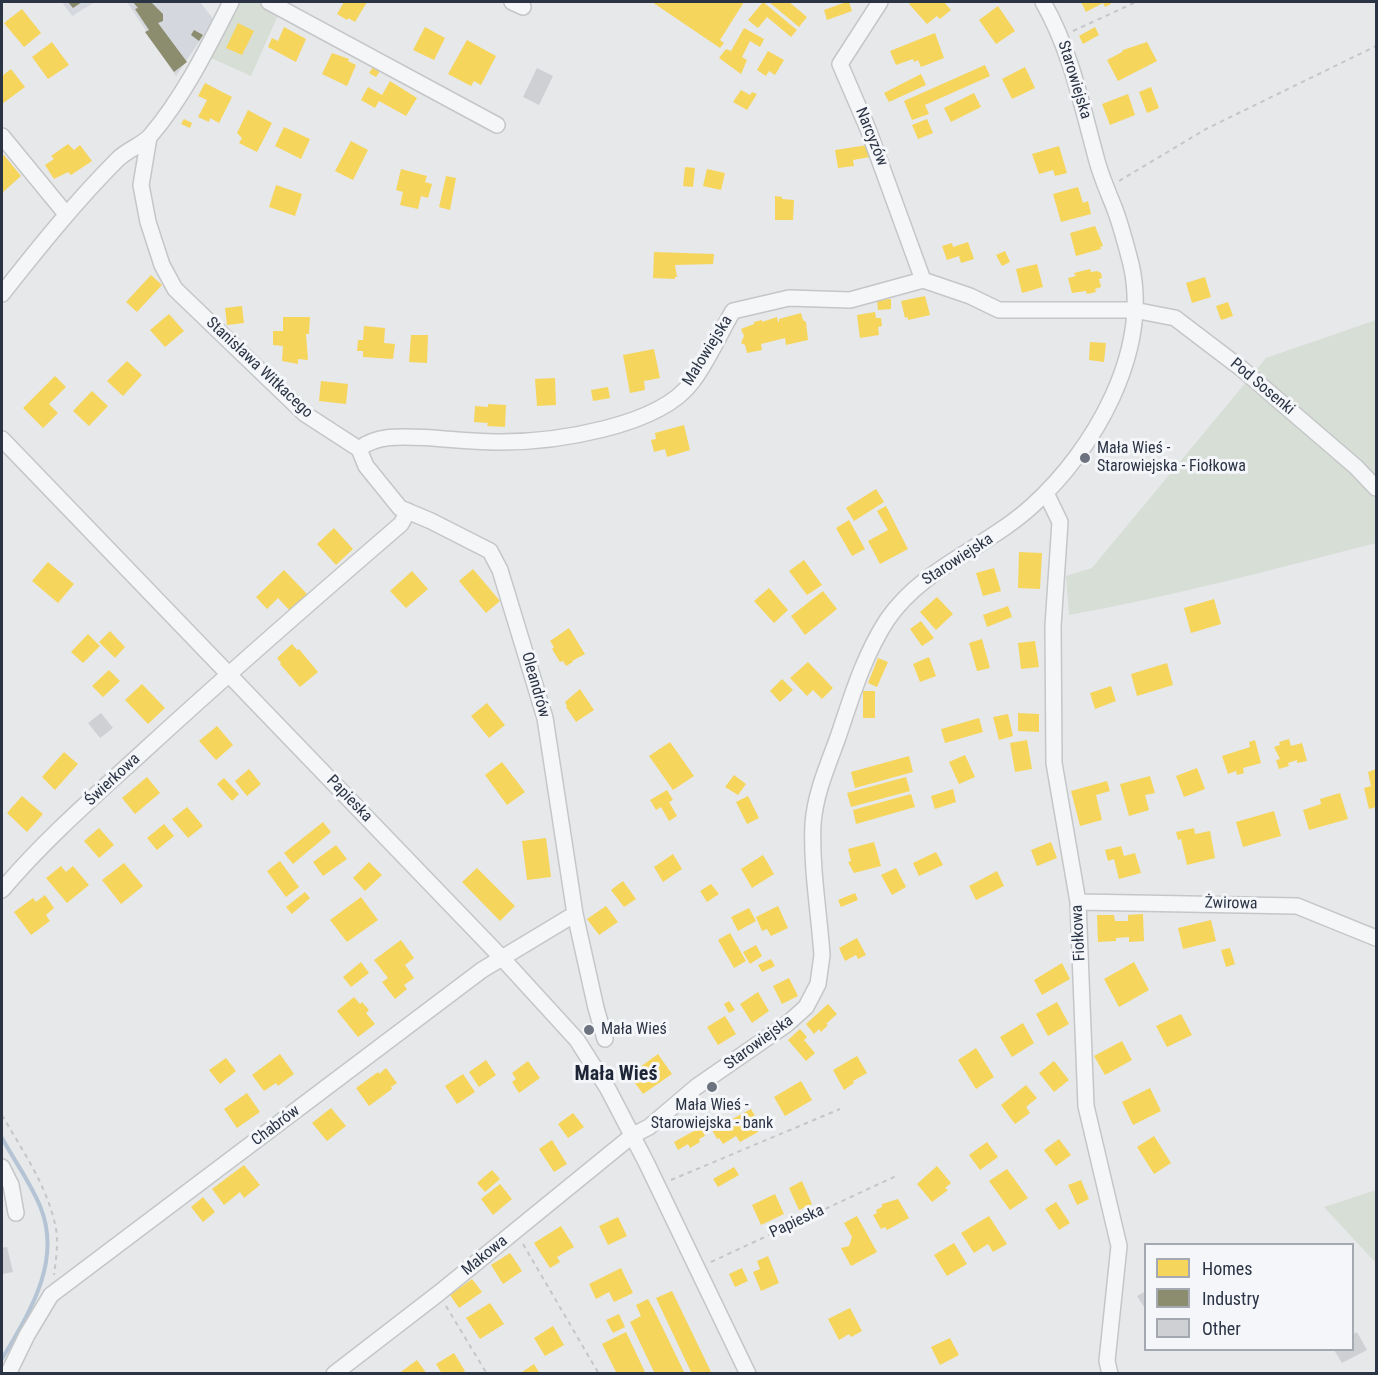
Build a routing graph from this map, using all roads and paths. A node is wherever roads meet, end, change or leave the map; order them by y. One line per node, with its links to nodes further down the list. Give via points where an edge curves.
1 (231, 2): 10 (street, Stanisława Witkacego, via 202,57)
2 (269, 2): 8 (street)
3 (880, 2): 13 (street, Narcyzów, via 840,64 876,149)
4 (1042, 2): 6 (street, Starowiejska)
5 (1136, 2): 6 (path)
6 (1061, 37): 11 (street, Starowiejska)
7 (1377, 46): 11 (path, via 1206,129)
8 (497, 125)
9 (2, 136): 12 (street)
10 (149, 138): 12 (street, Stanisława Witkacego, via 120,157); 17 (street, Stanisława Witkacego, via 141,186 162,265 175,289 305,414)
11 (1107, 189): 15 (street, Starowiejska, via 1132,267)
12 (66, 214): 14 (street, Stanisława Witkacego)
13 (923, 280): 15 (street, via 999,309); 17 (street, Małowiejska, via 850,300 789,298 733,311 692,383 671,403 627,423 563,437 502,442 402,437 368,441)
14 (2, 294)
15 (1134, 310): 18 (street, Pod Sosenki, via 1175,318 1242,369); 19 (street, Starowiejska, via 1130,348 1114,391 1088,441)
16 (2, 440): 21 (street, Papieska)
17 (358, 449): 20 (street, Stanisława Witkacego, via 366,466 400,508)
18 (1377, 488)
19 (1046, 493): 23 (street, Fiołkowa, via 1060,522 1053,626 1054,763); 30 (street, Starowiejska, via 1006,528 925,579 888,620 869,651 815,812 813,845 822,955 818,984 806,1007 696,1086 649,1127)
20 (408, 511): 21 (street, via 401,524); 24 (street, Oleandrów, via 490,551 500,570 545,718)
21 (228, 674): 22 (street, Świerkowa, via 97,794); 26 (street, Papieska)
22 (2, 890)
23 (1078, 902): 25 (street, Żwirowa, via 1297,906); 44 (street, Fiołkowa, via 1086,1106 1119,1246 1107,1361)
24 (575, 914): 26 (street); 27 (street, Oleandrów)
25 (1377, 938)
26 (502, 958): 30 (street, Papieska, via 577,1041); 38 (street, Chabrów)
27 (605, 1039)
28 (840, 1109): 33 (path)
29 (2, 1115): 38 (path, via 41,1182 56,1225)
30 (633, 1135): 33 (street, Papieska); 35 (street, Makowa)
31 (2, 1167): 34 (street)
32 (896, 1176): 36 (path, Papieska)
33 (658, 1186): 36 (street, Papieska)
34 (16, 1213)
35 (515, 1231): 37 (street, Makowa); 42 (path)
36 (698, 1269): 43 (street, Papieska)
37 (439, 1293): 40 (street, Makowa); 41 (path)
38 (51, 1295): 39 (street)
39 (8, 1374)
40 (334, 1374)
41 (487, 1374)
42 (599, 1374)
43 (748, 1374)
44 (1110, 1374)

